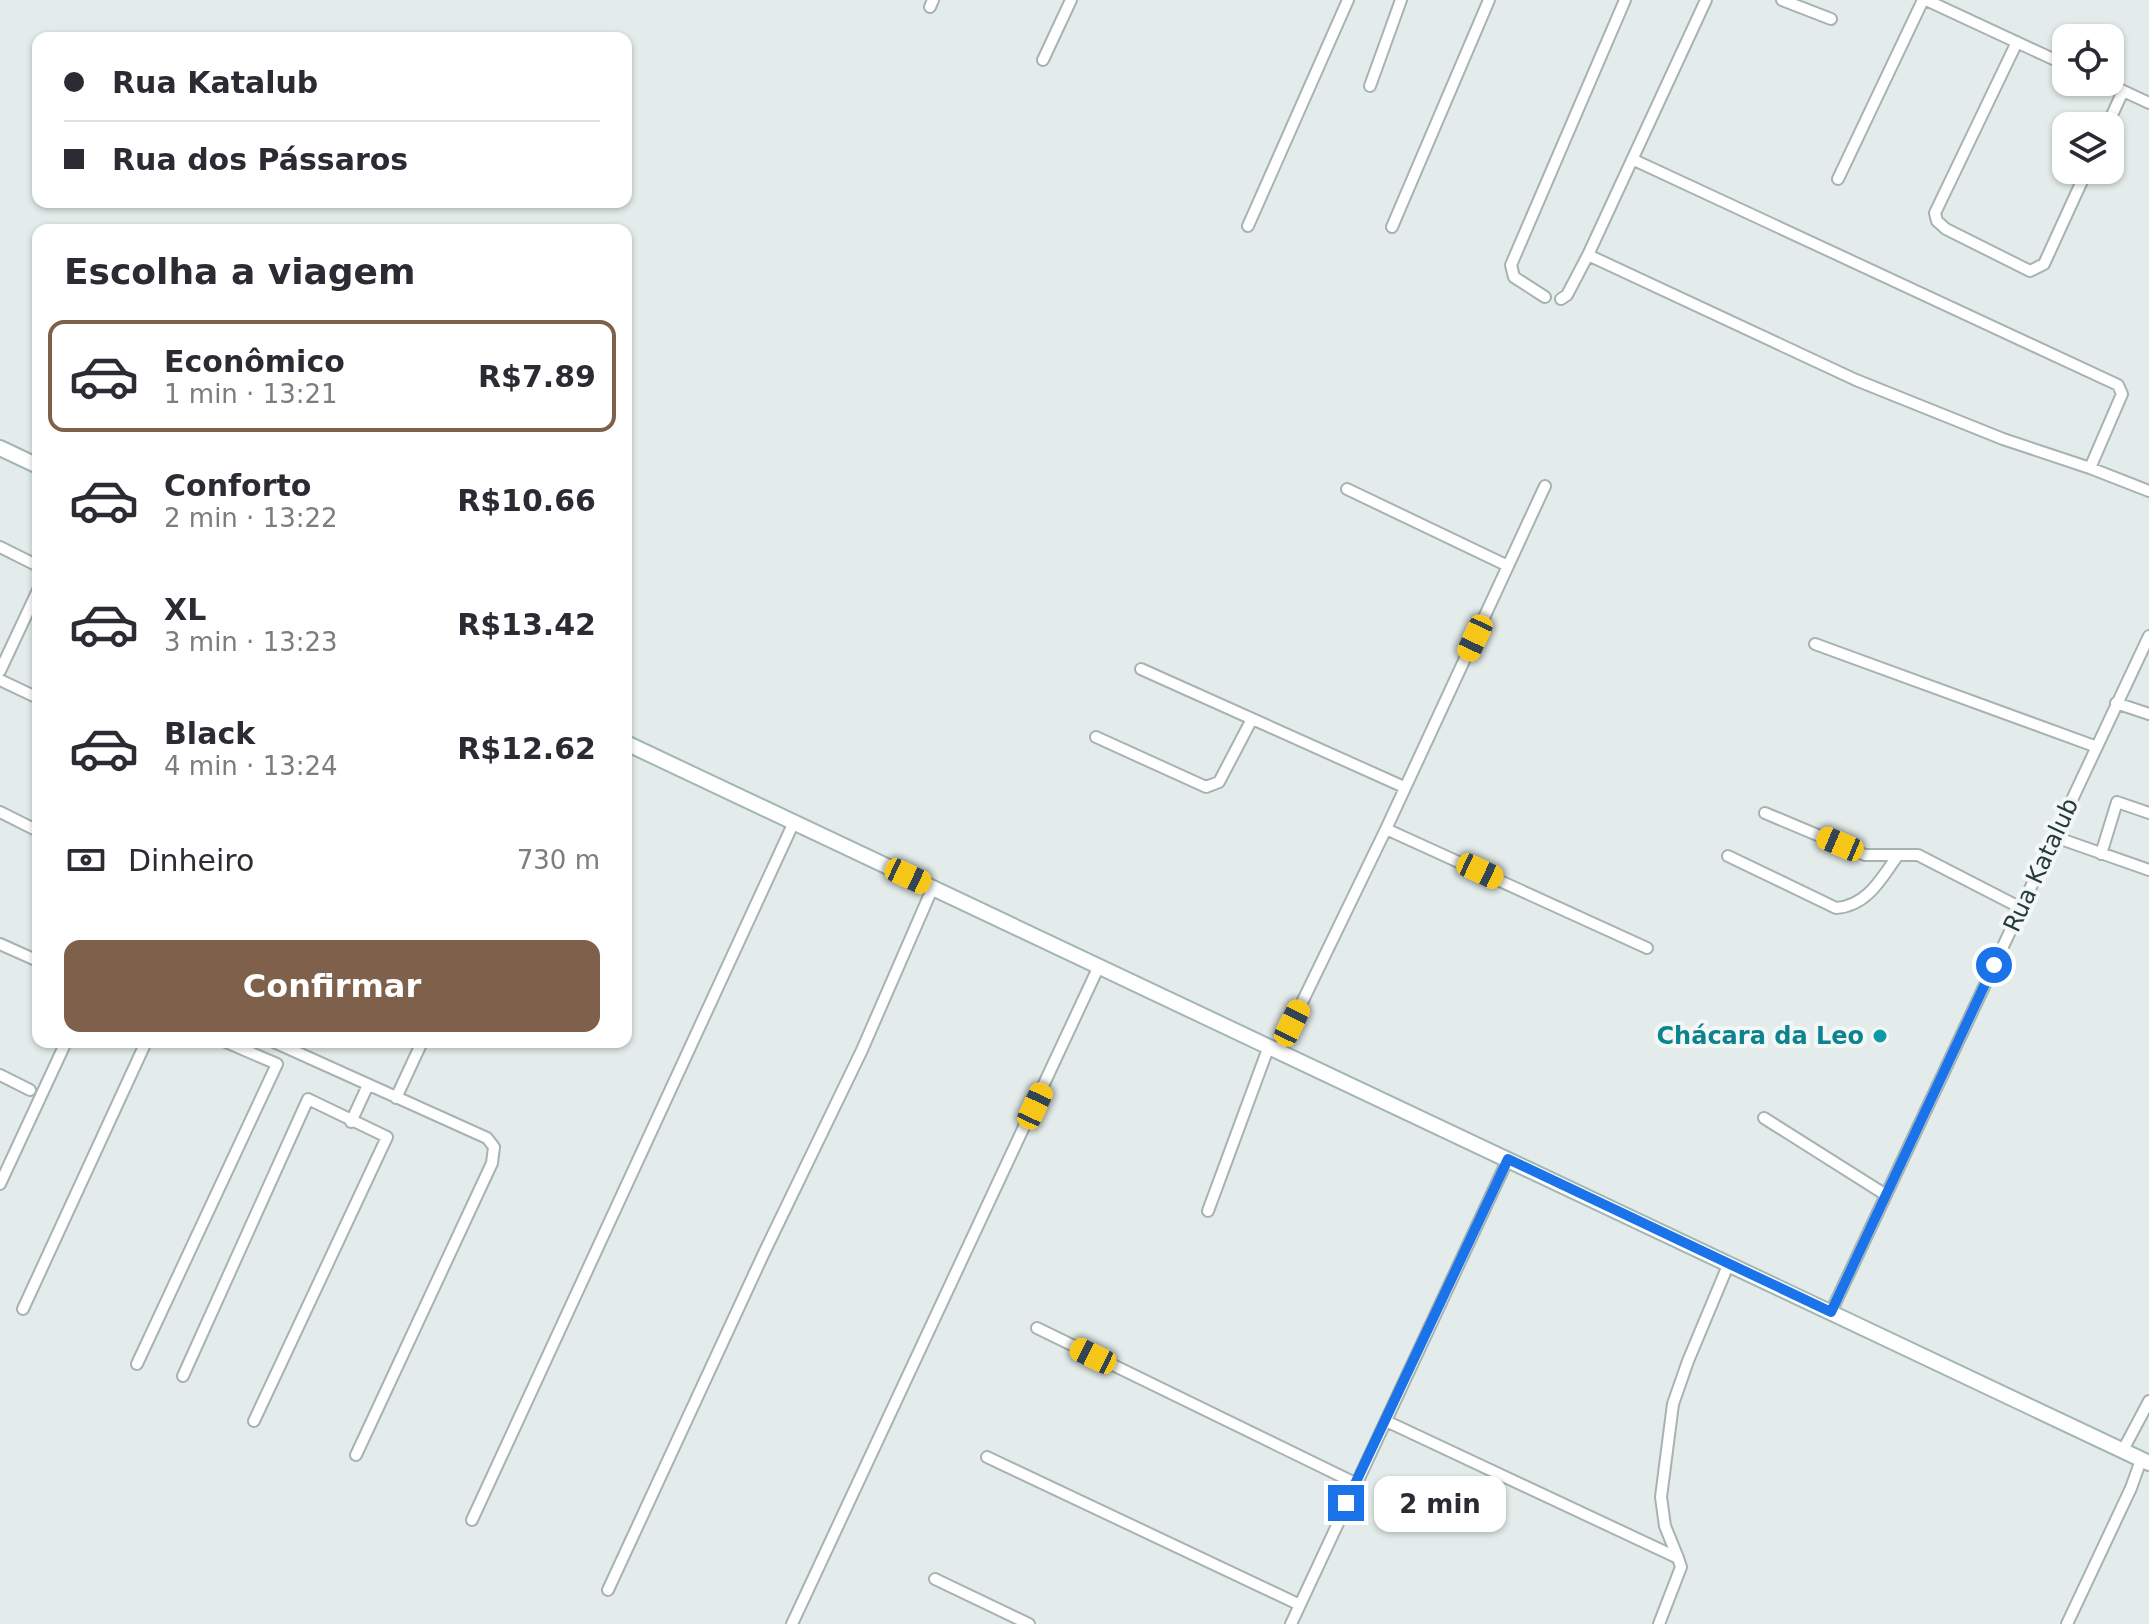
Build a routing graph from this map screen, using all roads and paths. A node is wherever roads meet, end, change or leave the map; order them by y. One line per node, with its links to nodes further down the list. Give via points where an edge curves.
1 (1071, 0): 12 (street)
2 (1348, 0): 19 (street)
3 (1401, 0): 13 (street)
4 (1489, 0): 20 (street)
5 (1625, 0): 22 (street, via 1511,265 1514,277)
6 (1706, 0): 16 (street)
7 (1782, 0): 9 (street)
8 (1925, 0): 10 (street); 17 (street)
9 (1831, 19)
10 (2017, 42): 11 (street); 18 (street, via 1935,213 1937,221 2037,270)
11 (2052, 58)
12 (1043, 60)
13 (1370, 86)
14 (2124, 91): 15 (street)
15 (2149, 103)
16 (1634, 160): 21 (street); 26 (street, via 2118,385 2122,394)
17 (1838, 179)
18 (2081, 184)
19 (1248, 226)
20 (1392, 227)
21 (1588, 255): 23 (street); 26 (street, via 1856,380)
22 (1545, 297)
23 (1561, 299)
24 (0, 448): 25 (main road)
25 (32, 463)
26 (2090, 468): 29 (street)
27 (1545, 486): 32 (street)
28 (1347, 489): 32 (street)
29 (2149, 491)
30 (0, 547): 31 (street)
31 (32, 563)
32 (1508, 566): 46 (street)
33 (32, 603): 37 (street)
34 (2149, 636): 40 (street, Rua Katalub)
35 (1815, 644): 45 (street)
36 (1141, 669): 42 (street)
37 (0, 671)
38 (0, 680): 39 (street)
39 (32, 695)
40 (2116, 703): 41 (street); 45 (street, Rua Katalub)
41 (2149, 714)
42 (1252, 719): 43 (street, via 1219,782 1206,787); 46 (street)
43 (1096, 737)
44 (632, 746): 50 (main road)
45 (2097, 747): 53 (street, Rua Katalub)
46 (1404, 787): 52 (street)
47 (0, 812): 51 (street)
48 (1765, 813): 55 (street, via 1865,855)
49 (2149, 813): 54 (street, via 2117,802)
50 (794, 822): 58 (main road); 94 (street)
51 (32, 828)
52 (1386, 829): 61 (street); 69 (street)
53 (2055, 837): 54 (street); 59 (street, Rua Katalub)
54 (2101, 854): 57 (street)
55 (1898, 855): 56 (street, via 1869,896 1846,908 1836,908); 59 (street, via 1918,855)
56 (1728, 856)
57 (2149, 870)
58 (933, 887): 63 (main road); 97 (street)
59 (2021, 908): 78 (street, Rua Katalub)
60 (0, 944): 62 (street)
61 (1647, 948)
62 (32, 958)
63 (1099, 966): 69 (main road); 99 (street)
64 (63, 1048): 77 (street)
65 (143, 1048): 81 (street)
66 (240, 1048): 84 (street, via 277,1064)
67 (290, 1048): 71 (street)
68 (419, 1048): 73 (street)
69 (1274, 1048): 76 (main road); 79 (street)
70 (0, 1075): 72 (street)
71 (368, 1085): 73 (street); 75 (street)
72 (30, 1090)
73 (396, 1098): 90 (street, via 487,1138 495,1154)
74 (1764, 1118): 78 (street)
75 (351, 1122): 85 (street, via 308,1099); 87 (street, via 387,1137)
76 (1508, 1159): 80 (main road); 88 (street)
77 (0, 1184)
78 (1886, 1195): 82 (street, Rua Katalub)
79 (1208, 1211)
80 (1729, 1263): 82 (main road); 95 (street, via 1673,1404 1661,1497 1662,1516)
81 (23, 1309)
82 (1831, 1312): 89 (main road)
83 (1037, 1328): 93 (street)
84 (137, 1364)
85 (183, 1376)
86 (2149, 1401): 89 (street)
87 (254, 1421)
88 (1386, 1421): 93 (street); 95 (street)
89 (2123, 1450): 92 (main road)
90 (356, 1455)
91 (987, 1457): 98 (street)
92 (2145, 1462): 103 (street)
93 (1355, 1483): 98 (street)
94 (472, 1520)
95 (1678, 1558): 102 (street, via 1681,1567)
96 (935, 1579): 100 (street)
97 (608, 1590)
98 (1300, 1605): 101 (street)
99 (792, 1624)
100 (1029, 1624)
101 (1291, 1624)
102 (1659, 1624)
103 (2067, 1624)

